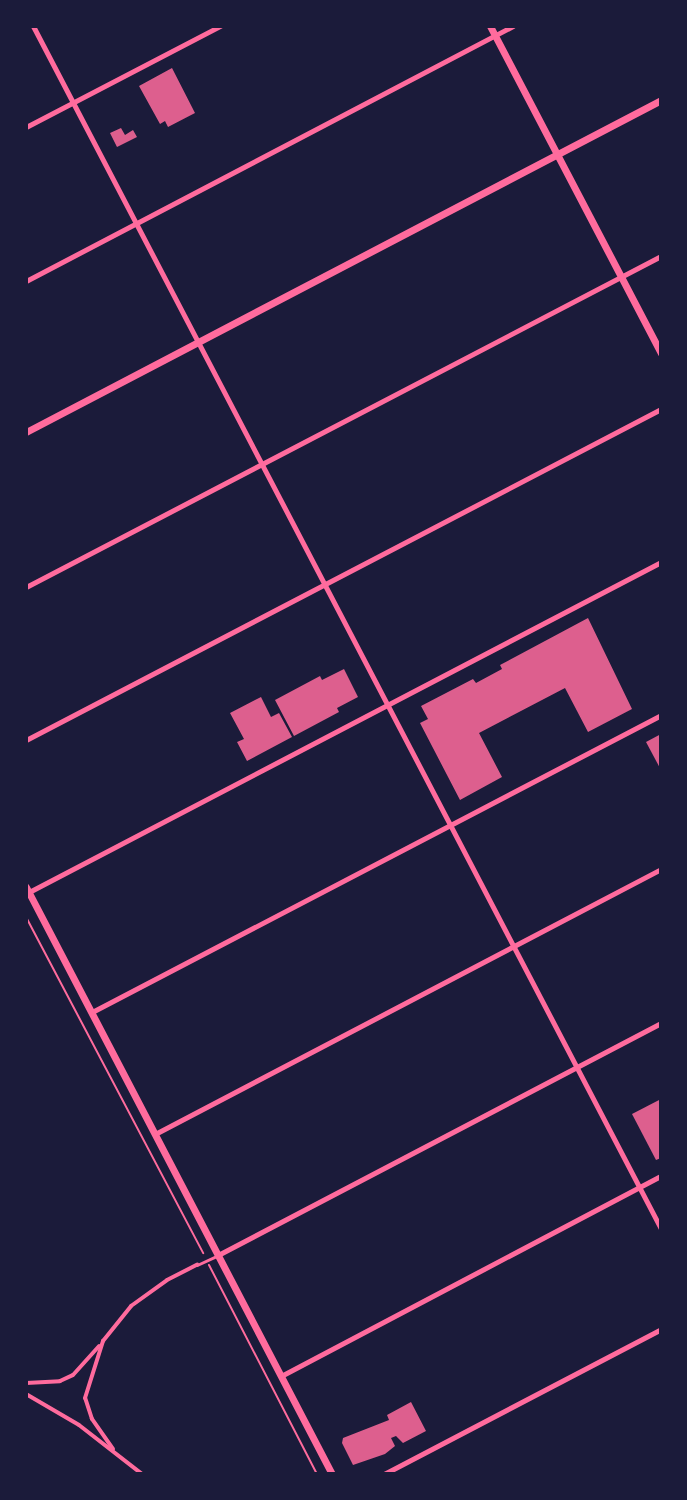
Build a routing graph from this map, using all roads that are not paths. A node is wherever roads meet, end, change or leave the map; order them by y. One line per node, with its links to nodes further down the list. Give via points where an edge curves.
1 (33, 26): 7 (street)
2 (220, 26): 7 (street)
3 (490, 26): 5 (street)
4 (513, 26): 5 (street)
5 (495, 35): 9 (street); 10 (street)
6 (661, 100): 9 (street)
7 (73, 103): 8 (street); 10 (street)
8 (26, 127)
9 (557, 154): 12 (street); 14 (street)
10 (136, 223): 13 (street); 14 (street)
11 (661, 256): 12 (street)
12 (621, 277): 15 (street); 18 (street)
13 (26, 281)
14 (198, 342): 17 (street); 18 (street)
15 (661, 353)
16 (661, 409): 20 (street)
17 (26, 432)
18 (262, 464): 20 (street); 21 (street)
19 (661, 562): 22 (street)
20 (325, 585): 22 (street); 24 (street)
21 (26, 587)
22 (388, 705): 25 (street); 27 (street)
23 (661, 715): 25 (street)
24 (26, 740)
25 (451, 825): 28 (street); 29 (street)
26 (661, 869): 28 (street)
27 (27, 890): 29 (street)
28 (514, 946): 31 (street); 32 (street)
29 (92, 1012): 32 (street)
30 (661, 1023): 31 (street)
31 (577, 1067): 34 (street); 36 (street)
32 (155, 1134): 36 (street)
33 (661, 1176): 34 (street)
34 (639, 1187): 35 (street); 40 (street)
35 (661, 1229)
36 (218, 1255): 37 (lane); 40 (street)
37 (197, 1265): 39 (street, via 131,1306)
38 (661, 1329): 46 (street)
39 (103, 1341): 41 (street, via 73,1375); 43 (street, via 85,1398)
40 (281, 1376): 45 (street)
41 (26, 1383)
42 (26, 1394): 43 (street)
43 (113, 1449): 44 (street)
44 (142, 1474)
45 (332, 1474)
46 (384, 1474)

